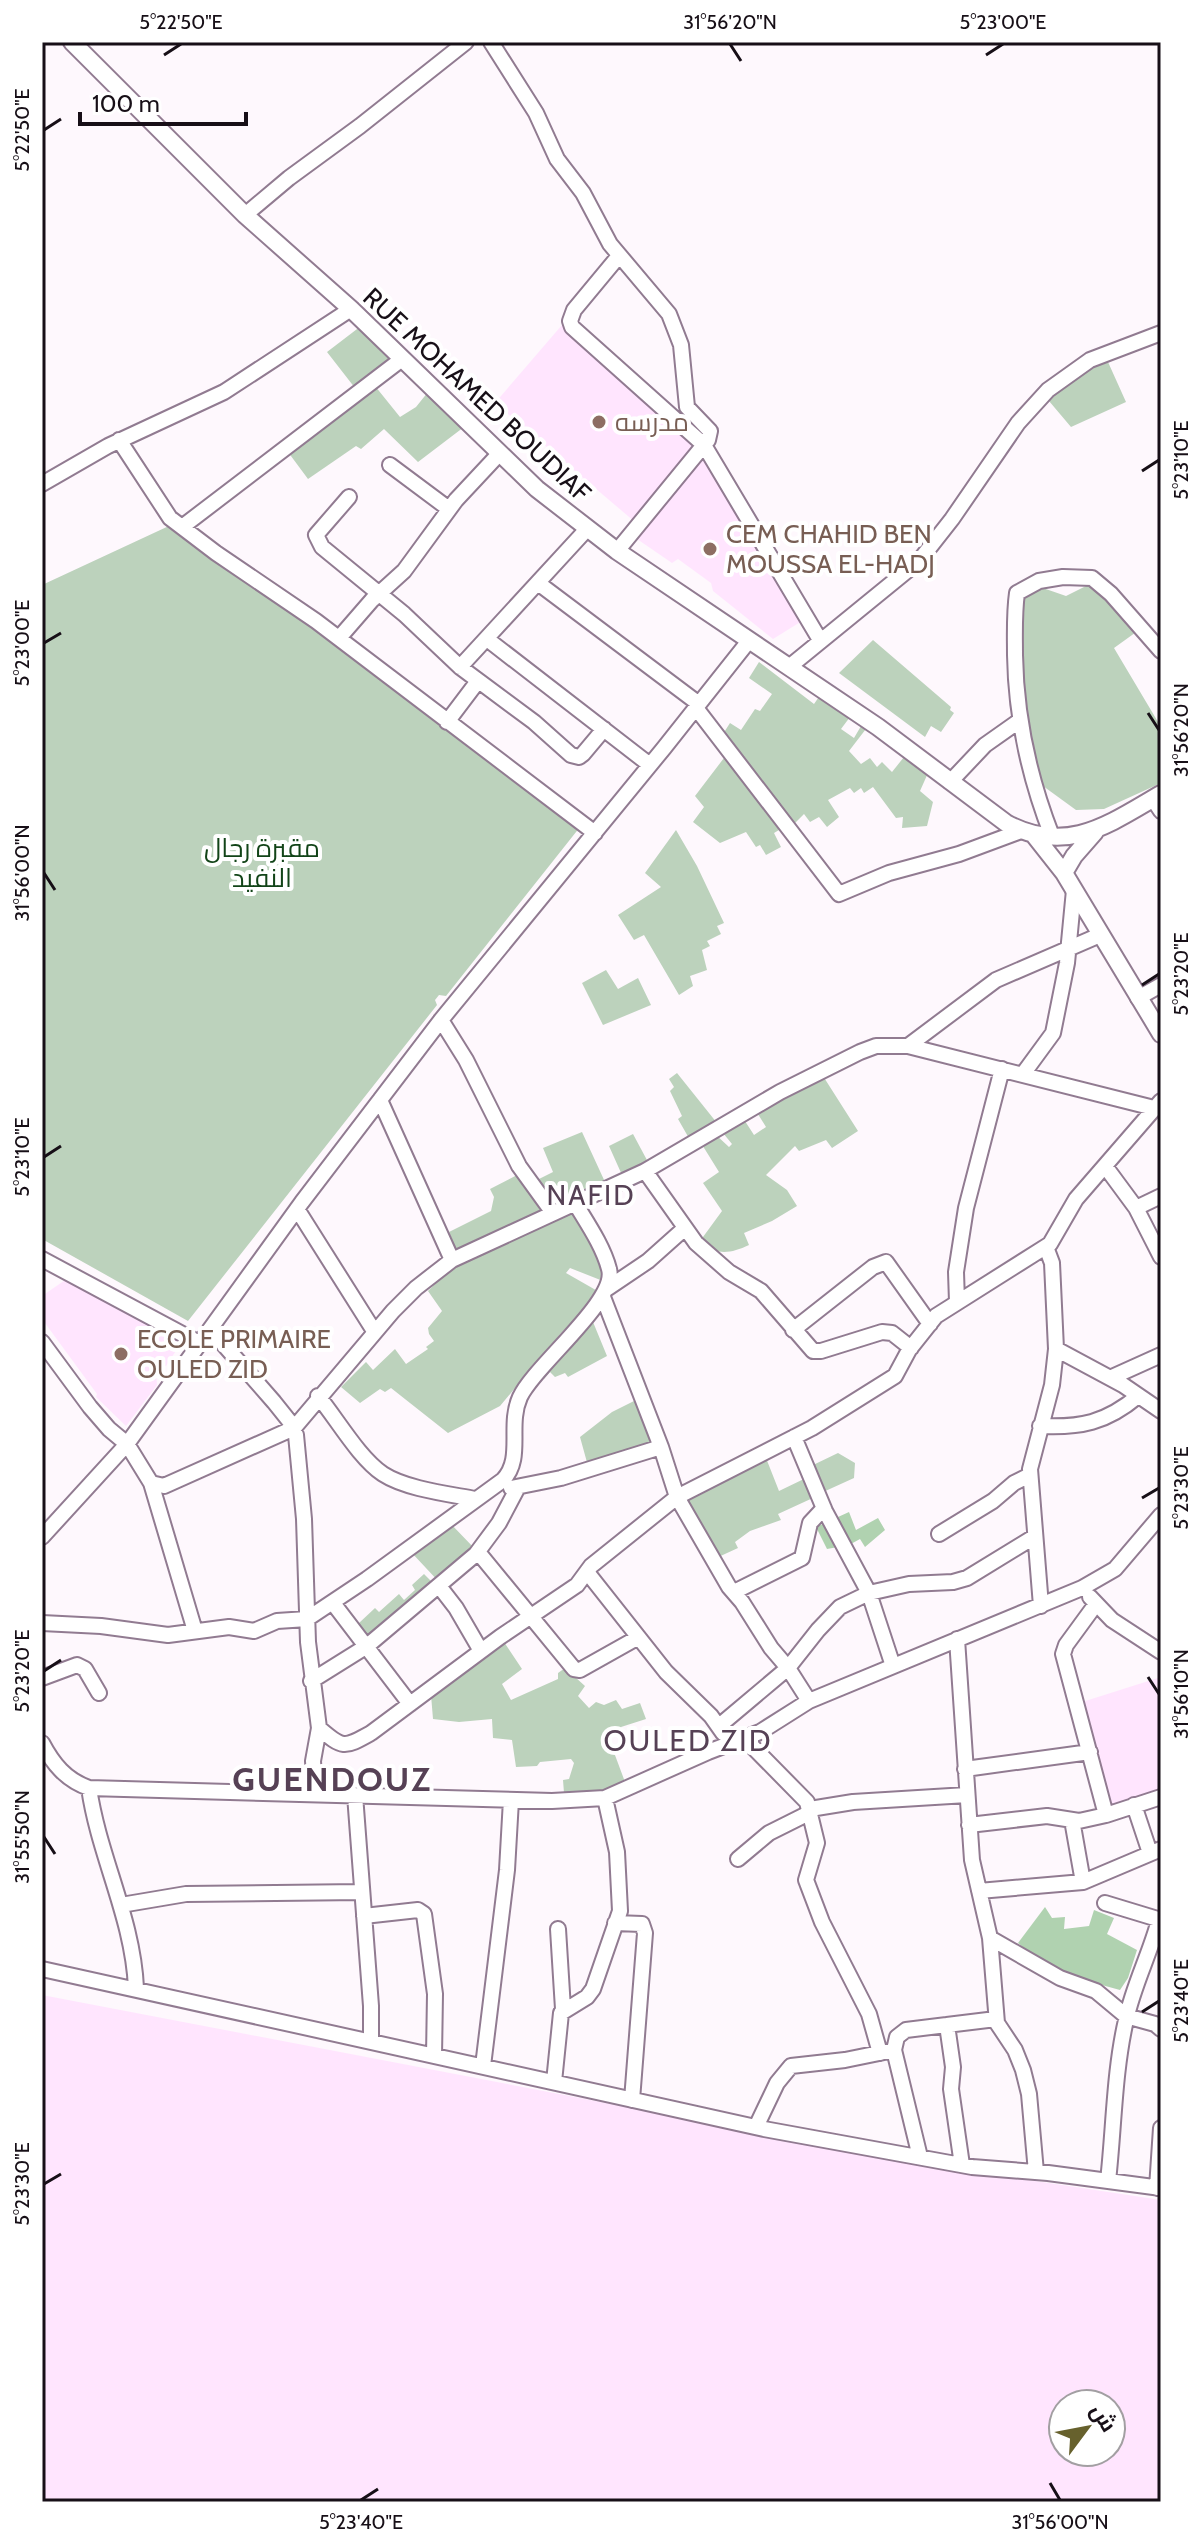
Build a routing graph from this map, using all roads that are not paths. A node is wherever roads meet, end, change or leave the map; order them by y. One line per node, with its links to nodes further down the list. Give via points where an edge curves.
1 (72, 42): 4 (main road, RUE MOHAMED BOUDIAF)
2 (466, 42): 4 (street)
3 (491, 42): 5 (street)
4 (245, 215): 6 (main road, RUE MOHAMED BOUDIAF)
5 (618, 257): 10 (street, via 656,297 677,329 687,407 710,431); 10 (street, via 574,310 572,327)
6 (351, 309): 8 (main road, RUE MOHAMED BOUDIAF); 9 (street, via 224,392)
7 (1161, 333): 23 (street, via 1090,360 1048,390 1018,423 919,561)
8 (402, 359): 11 (main road, RUE MOHAMED BOUDIAF); 16 (street)
9 (119, 440): 13 (street); 16 (street, via 164,510)
10 (704, 445): 18 (street); 23 (street)
11 (499, 454): 15 (street); 17 (main road, RUE MOHAMED BOUDIAF)
12 (390, 465): 15 (street)
13 (42, 484)
14 (349, 497): 20 (street, via 316,539)
15 (449, 509): 20 (street)
16 (182, 527): 21 (street)
17 (587, 529): 18 (main road, RUE MOHAMED BOUDIAF); 19 (street)
18 (617, 551): 24 (main road, RUE MOHAMED BOUDIAF)
19 (538, 583): 22 (street); 29 (street)
20 (379, 594): 21 (street); 26 (street)
21 (339, 638): 31 (street)
22 (487, 639): 26 (street); 32 (street)
23 (820, 640): 27 (street)
24 (748, 642): 27 (main road, RUE MOHAMED BOUDIAF); 29 (street)
25 (1161, 651): 30 (street, via 1092,578 1063,577 1029,585 1016,601)
26 (460, 667): 28 (street)
27 (789, 667): 34 (main road, RUE MOHAMED BOUDIAF)
28 (478, 681): 31 (street); 32 (street, via 575,757)
29 (698, 706): 33 (street); 38 (street, via 839,894 889,873)
30 (1019, 721): 34 (street, via 985,745); 39 (street, via 1034,788)
31 (447, 722): 37 (street)
32 (604, 729): 33 (street)
33 (650, 765): 37 (street)
34 (950, 782): 38 (main road, RUE MOHAMED BOUDIAF)
35 (1158, 802): 36 (main road)
36 (1095, 832): 39 (main road); 40 (main road)
37 (595, 833): 46 (street)
38 (1028, 833): 39 (main road); 40 (main road)
39 (1052, 836)
40 (1064, 873): 41 (main road)
41 (1074, 890): 42 (main road); 43 (street)
42 (1100, 935): 43 (street); 45 (main road)
43 (1069, 948): 48 (street, via 996,980); 50 (street, via 1053,1033)
44 (1161, 985): 45 (street)
45 (1138, 998): 47 (main road)
46 (441, 1020): 51 (street); 59 (street, via 519,1166)
47 (1161, 1034)
48 (908, 1046): 49 (street); 54 (street, via 860,1052)
49 (1002, 1069): 50 (street); 66 (street, via 966,1208)
50 (1023, 1074): 52 (street)
51 (380, 1100): 58 (street); 64 (street)
52 (1157, 1104): 53 (street)
53 (1105, 1166): 57 (street); 61 (street, via 1076,1199)
54 (645, 1171): 56 (street); 60 (street)
55 (1161, 1196): 57 (street)
56 (575, 1203): 59 (street); 65 (street, via 609,1269)
57 (1136, 1208): 62 (street)
58 (297, 1209): 68 (street); 70 (street)
59 (553, 1213): 64 (street)
60 (685, 1228): 65 (street); 69 (street, via 710,1258 761,1291)
61 (1046, 1247): 66 (street); 74 (street, via 1053,1271)
62 (1161, 1257)
63 (42, 1259): 72 (street)
64 (452, 1260): 70 (street)
65 (605, 1292): 84 (street); 88 (street, via 521,1396 512,1420 512,1467)
66 (957, 1302): 67 (street)
67 (930, 1324): 69 (street, via 886,1262); 73 (street)
68 (210, 1329): 72 (street); 81 (street)
69 (793, 1330): 73 (street, via 816,1352 887,1331)
70 (374, 1331): 77 (street)
71 (42, 1342): 83 (street, via 90,1407)
72 (199, 1343): 83 (street)
73 (911, 1348): 82 (street, via 895,1376)
74 (1056, 1349): 76 (street); 80 (street)
75 (1161, 1355): 76 (street)
76 (1110, 1378): 78 (street)
77 (318, 1396): 81 (street); 90 (street, via 383,1474)
78 (1138, 1396): 79 (street); 80 (street, via 1100,1420 1070,1428)
79 (1161, 1411)
80 (1040, 1426): 85 (street)
81 (294, 1428): 86 (street, via 164,1486); 106 (street)
82 (794, 1437): 89 (street); 91 (street)
83 (127, 1444): 86 (street); 94 (street)
84 (661, 1447): 87 (street); 89 (street)
85 (1030, 1475): 93 (street); 95 (street)
86 (151, 1483): 108 (street)
87 (518, 1487): 88 (street); 96 (street)
88 (489, 1490): 90 (street)
89 (677, 1497): 97 (street); 100 (street)
90 (475, 1499): 102 (street)
91 (824, 1508): 100 (street, via 810,1523 802,1558); 101 (street)
92 (1161, 1515): 99 (street, via 1115,1569)
93 (939, 1534)
94 (42, 1537)
95 (1034, 1537): 101 (street, via 967,1578); 104 (street)
96 (478, 1552): 98 (street); 105 (street)
97 (587, 1572): 105 (street, via 577,1585); 109 (street)
98 (439, 1586): 111 (street); 112 (street)
99 (1082, 1588): 103 (street); 104 (street)
100 (734, 1592): 115 (street)
101 (869, 1593): 114 (street); 115 (street, via 835,1610)
102 (333, 1603): 106 (street); 111 (street)
103 (1096, 1604): 113 (street); 125 (street, via 1063,1654)
104 (1041, 1606): 110 (street)
105 (531, 1616): 109 (street, via 578,1671); 112 (street)
106 (307, 1619): 108 (street, via 277,1621 254,1631); 117 (street)
107 (42, 1623): 108 (street, via 156,1635)
108 (195, 1631)
109 (637, 1638): 121 (street)
110 (957, 1639): 114 (street); 126 (street)
111 (367, 1646): 117 (street); 120 (street)
112 (481, 1651): 120 (street)
113 (1161, 1652)
114 (893, 1666): 119 (street)
115 (788, 1668): 119 (street); 121 (street)
116 (42, 1678): 118 (street, via 77,1665)
117 (311, 1681): 122 (street)
118 (99, 1693)
119 (809, 1701): 123 (street)
120 (410, 1704): 122 (street, via 348,1745)
121 (719, 1726): 123 (street)
122 (319, 1728): 128 (street)
123 (737, 1740): 132 (street); 135 (street, via 799,1792)
124 (42, 1743): 127 (street, via 61,1772)
125 (1090, 1752): 126 (street); 136 (street)
126 (965, 1769): 130 (street)
127 (89, 1788): 128 (street); 145 (street, via 102,1851)
128 (315, 1794): 129 (street)
129 (355, 1795): 133 (street); 143 (street)
130 (967, 1795): 135 (street); 138 (street)
131 (1161, 1797): 134 (street)
132 (605, 1798): 133 (street); 148 (street, via 617,1852 620,1911)
133 (511, 1800): 161 (street)
134 (1134, 1805): 136 (street); 139 (street)
135 (811, 1810): 140 (street, via 769,1833); 159 (street, via 817,1843 806,1880)
136 (1106, 1815): 137 (street)
137 (1072, 1820): 138 (street, via 1047,1816); 141 (street)
138 (969, 1825): 142 (street)
139 (1155, 1851): 141 (street)
140 (738, 1859)
141 (1083, 1882): 142 (street)
142 (979, 1891): 150 (street)
143 (361, 1892): 145 (street, via 186,1894); 146 (street)
144 (1105, 1903): 147 (street)
145 (121, 1905): 152 (street)
146 (364, 1916): 158 (street); 160 (street, via 418,1910 424,1914 435,1994)
147 (1160, 1920): 154 (street)
148 (615, 1923): 153 (street, via 593,1989); 163 (street, via 642,1924 645,1933)
149 (558, 1929): 153 (street)
150 (990, 1938): 154 (street, via 1060,1978 1096,1991); 155 (street)
151 (42, 1969): 152 (street)
152 (136, 1988): 158 (street)
153 (563, 2009): 162 (street)
154 (1126, 2016): 157 (street); 169 (street)
155 (996, 2019): 156 (street); 168 (street, via 1023,2070)
156 (947, 2025): 159 (street, via 901,2032); 167 (street)
157 (1161, 2029)
158 (371, 2041): 160 (street)
159 (887, 2052): 164 (street, via 791,2066); 166 (street)
160 (434, 2056): 161 (street)
161 (483, 2066): 162 (street)
162 (554, 2082): 163 (street)
163 (632, 2100): 164 (street)
164 (756, 2127): 166 (street)
165 (1161, 2128): 170 (street)
166 (920, 2157): 167 (street)
167 (962, 2165): 168 (street)
168 (1036, 2172): 169 (street)
169 (1108, 2181): 170 (street)
170 (1159, 2188)

